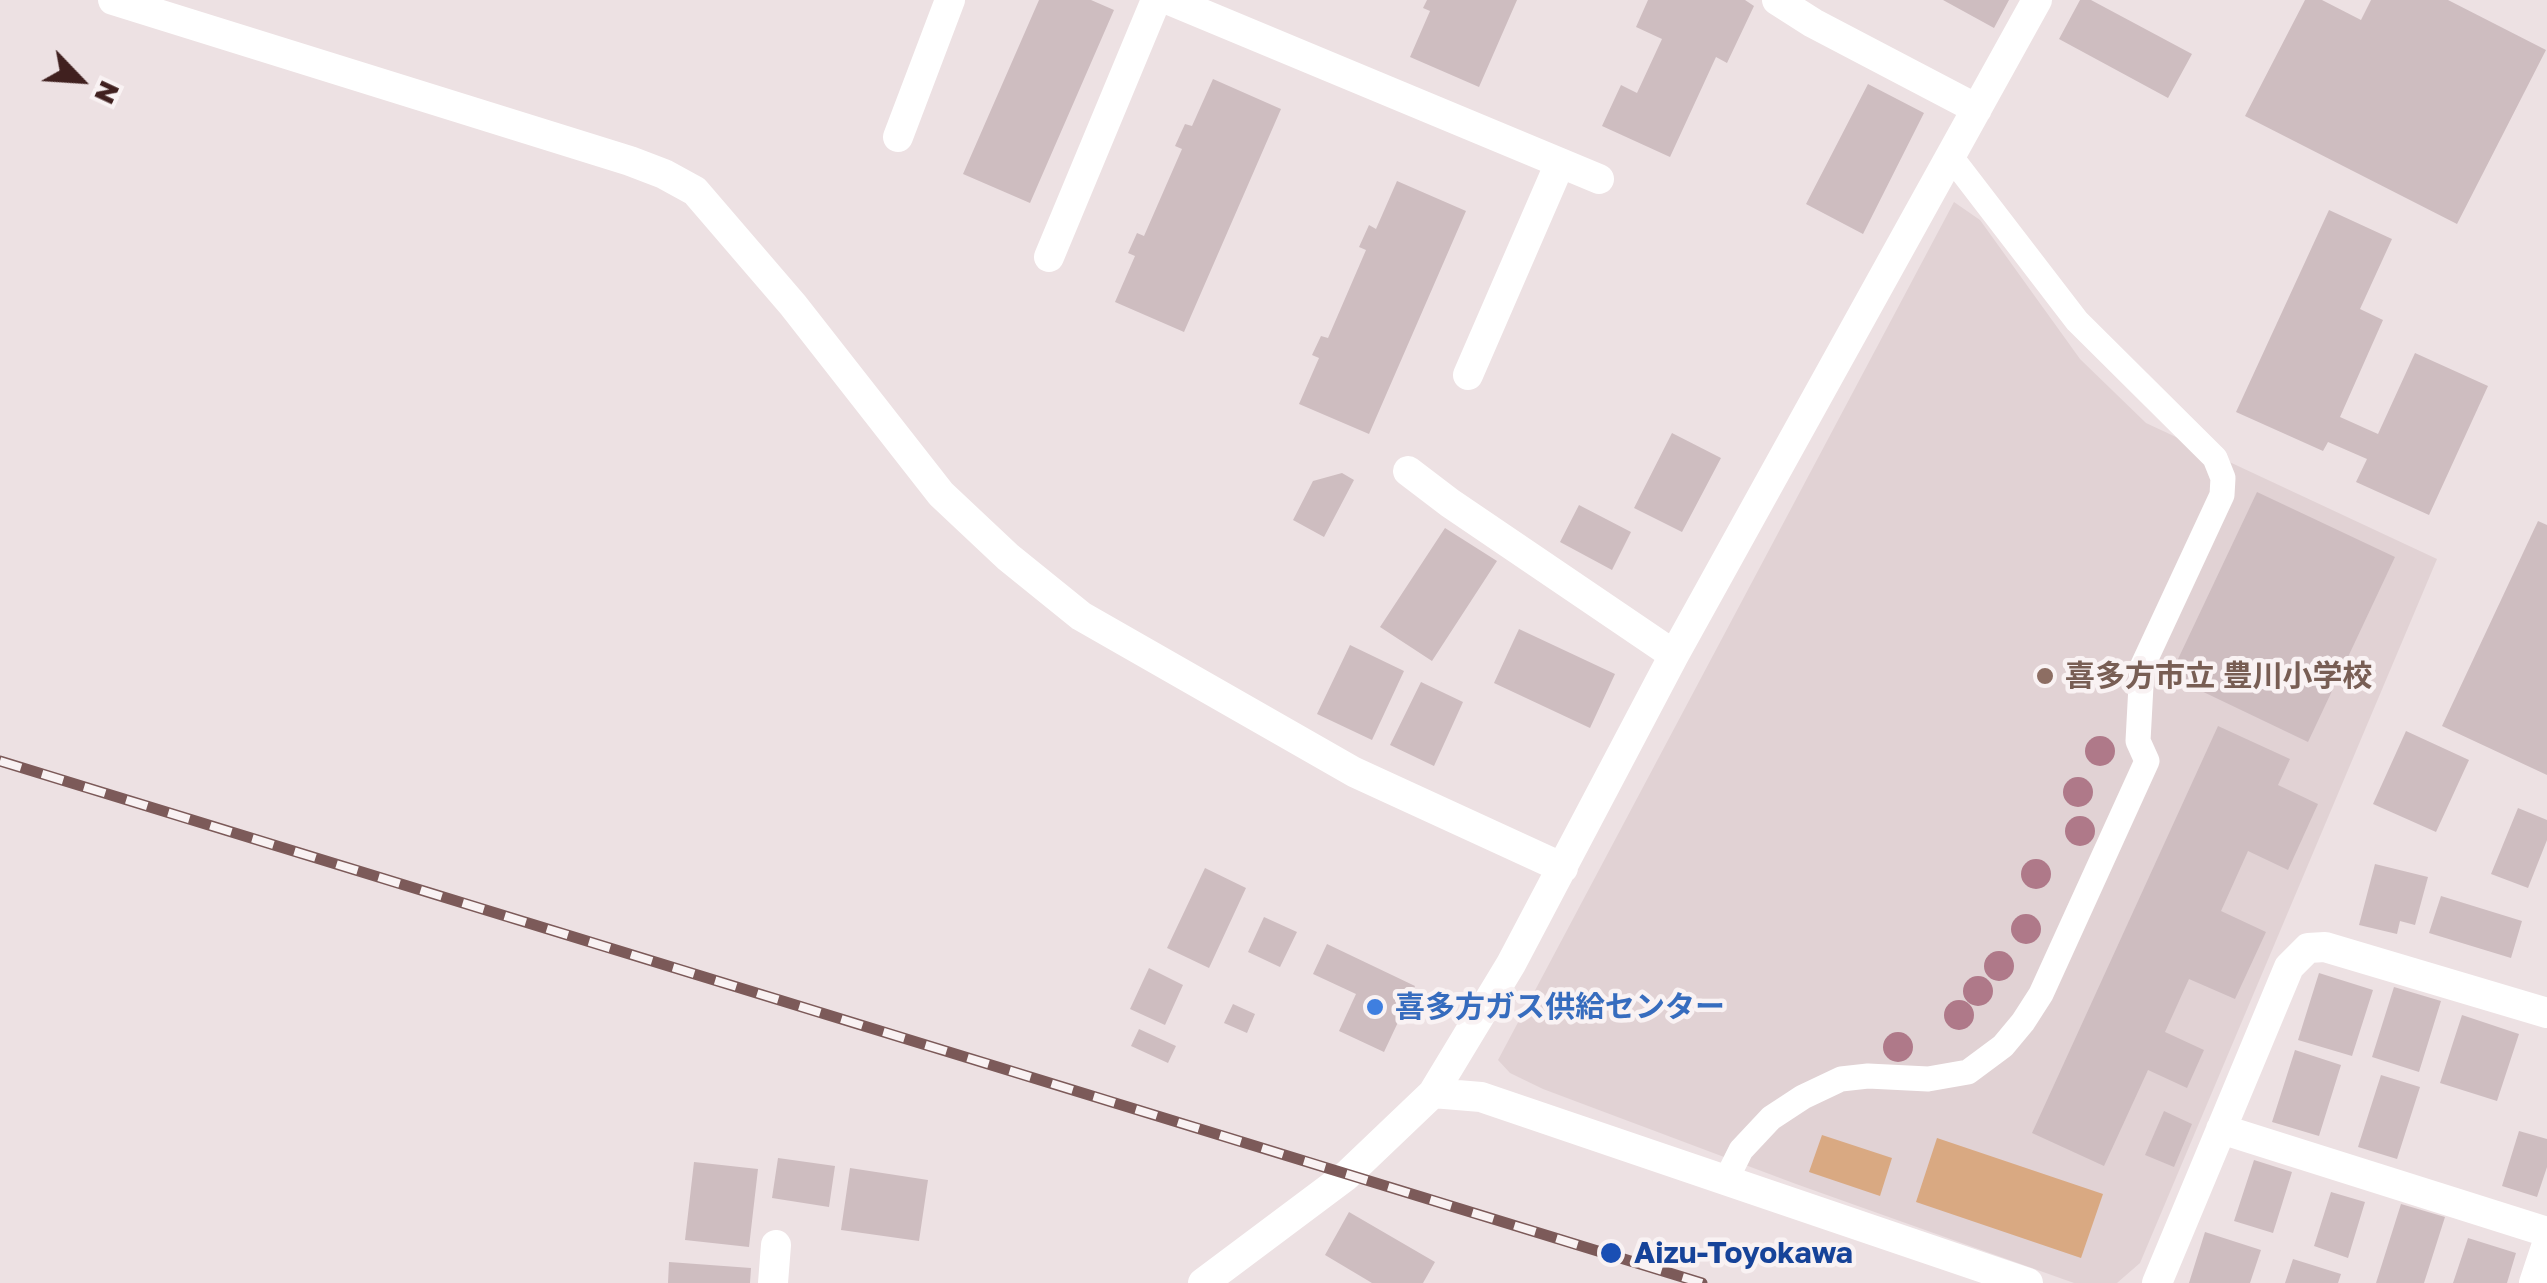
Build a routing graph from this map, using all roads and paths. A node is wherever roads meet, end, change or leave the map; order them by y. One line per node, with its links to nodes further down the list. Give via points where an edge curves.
1 (112, 0): 16 (street, via 630,161 696,191 941,494 1081,616 1354,772)
2 (950, 0): 8 (street)
3 (1156, 0): 12 (street)
4 (1169, 0): 10 (street)
5 (1777, 0): 7 (street)
6 (2037, 0): 7 (street)
7 (1977, 109): 9 (street)
8 (898, 138)
9 (1951, 156): 15 (street); 20 (lane, via 2077,321 2214,458 2222,495 2142,667 2138,741 2147,761 2022,1022 1968,1072 1841,1079 1802,1097 1740,1150)
10 (1560, 163): 11 (street); 13 (street)
11 (1599, 179)
12 (1048, 257)
13 (1468, 375)
14 (1408, 471): 15 (street)
15 (1674, 655): 16 (street)
16 (1563, 868): 18 (street)
17 (2547, 1013): 19 (street, via 2325,947 2308,948 2288,967)
18 (1433, 1093): 20 (street, via 1481,1097); 25 (street, via 1346,1176)
19 (2221, 1129): 21 (street); 27 (street)
20 (1726, 1180): 26 (street)
21 (2547, 1232)
22 (2547, 1244): 28 (street)
23 (776, 1245): 24 (street)
24 (773, 1283)
25 (1203, 1283)
26 (2028, 1283)
27 (2157, 1283)
28 (2534, 1283)

